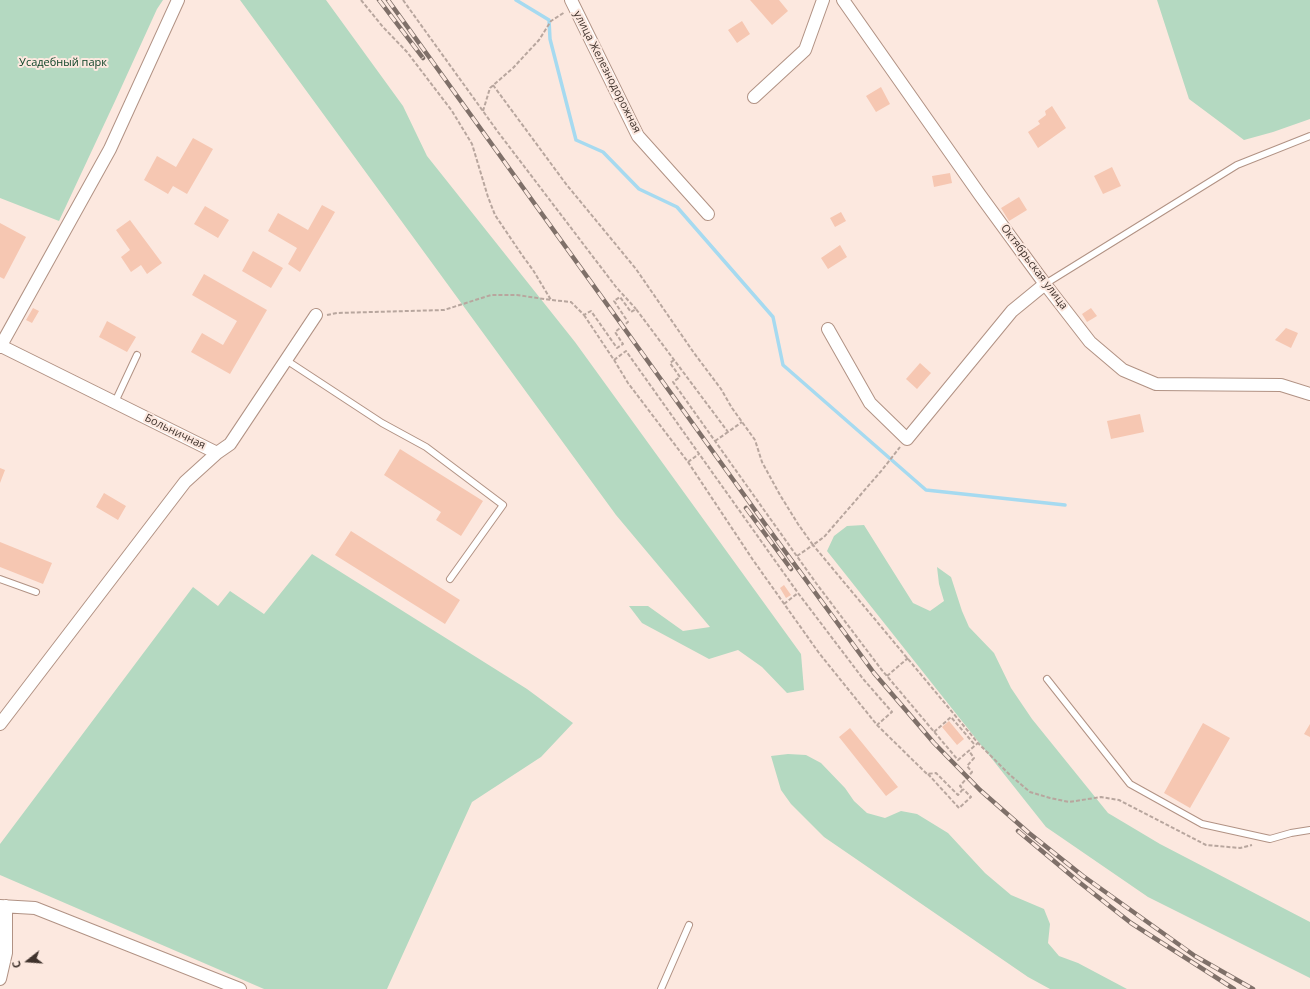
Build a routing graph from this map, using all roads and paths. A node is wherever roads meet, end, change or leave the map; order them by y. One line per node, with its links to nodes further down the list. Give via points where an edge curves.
1 (178, 0): 18 (street, via 110,149)
2 (361, 0): 13 (path, via 407,52 452,111 472,144 495,215)
3 (403, 0): 9 (path)
4 (823, 0): 8 (street, via 805,50)
5 (844, 0): 12 (street, Октябрьская улица)
6 (569, 3): 7 (path, via 565,12 551,21 539,40); 11 (street, улица Железнодорожная, via 638,136)
7 (493, 85): 9 (path); 25 (path, via 566,184 636,269)
8 (754, 97)
9 (483, 111): 14 (path, via 616,287)
10 (1310, 136): 12 (lane, via 1237,165)
11 (708, 214)
12 (1045, 284): 17 (street, via 1012,311 907,439 870,403); 23 (street, Октябрьская улица, via 1090,342 1122,370 1156,384 1281,385)
13 (551, 300): 15 (path, via 517,295 491,295 444,310); 16 (path, via 571,302)
14 (636, 309): 16 (path, via 631,312 620,297 614,301 628,322 615,332 623,344 617,348 591,311); 22 (path)
15 (316, 315): 20 (street, Больничная)
16 (584, 315): 21 (path)
17 (828, 329)
18 (1, 346): 24 (street, Больничная)
19 (137, 355): 24 (lane)
20 (286, 360): 29 (street, Больничная, via 230,444); 35 (lane, via 382,423 426,446 503,505)
21 (614, 360): 30 (path, via 626,351); 31 (path, via 628,383)
22 (675, 360): 26 (path); 27 (path, via 670,363 680,377 673,382)
23 (1310, 394)
24 (115, 402): 29 (street, Больничная)
25 (742, 422): 26 (path); 32 (path, via 754,440 762,462 780,495)
26 (728, 432): 27 (path)
27 (715, 441): 33 (path)
28 (897, 451): 32 (path, via 824,537)
29 (217, 453): 42 (street, via 185,482)
30 (699, 454): 31 (path); 37 (path)
31 (688, 462): 38 (path)
32 (813, 545): 33 (path); 39 (path)
33 (797, 556): 40 (path)
34 (0, 579): 36 (lane)
35 (450, 579)
36 (36, 592)
37 (798, 593): 38 (path); 43 (path, via 864,680 892,712)
38 (784, 604): 43 (path, via 819,653)
39 (908, 658): 40 (path); 45 (path)
40 (887, 676): 44 (path)
41 (1047, 679): 51 (lane, via 1130,784 1202,824)
42 (0, 724)
43 (877, 725): 48 (path)
44 (934, 732): 46 (path, via 951,716); 47 (path, via 958,760)
45 (978, 742): 46 (path); 51 (path, via 1030,792 1069,802 1101,797 1119,800 1206,845 1240,848)
46 (975, 745): 47 (path)
47 (969, 751): 49 (path, via 974,758 966,766 972,772 960,786)
48 (927, 774): 49 (path, via 936,773 958,795); 49 (path, via 959,808 971,797)
49 (963, 789)
50 (1310, 830): 51 (lane)
51 (1270, 839)
52 (3, 906): 54 (street, via 6,953); 55 (street, via 35,908)
53 (689, 925): 56 (lane)
54 (0, 979)
55 (240, 989)
56 (660, 989)

